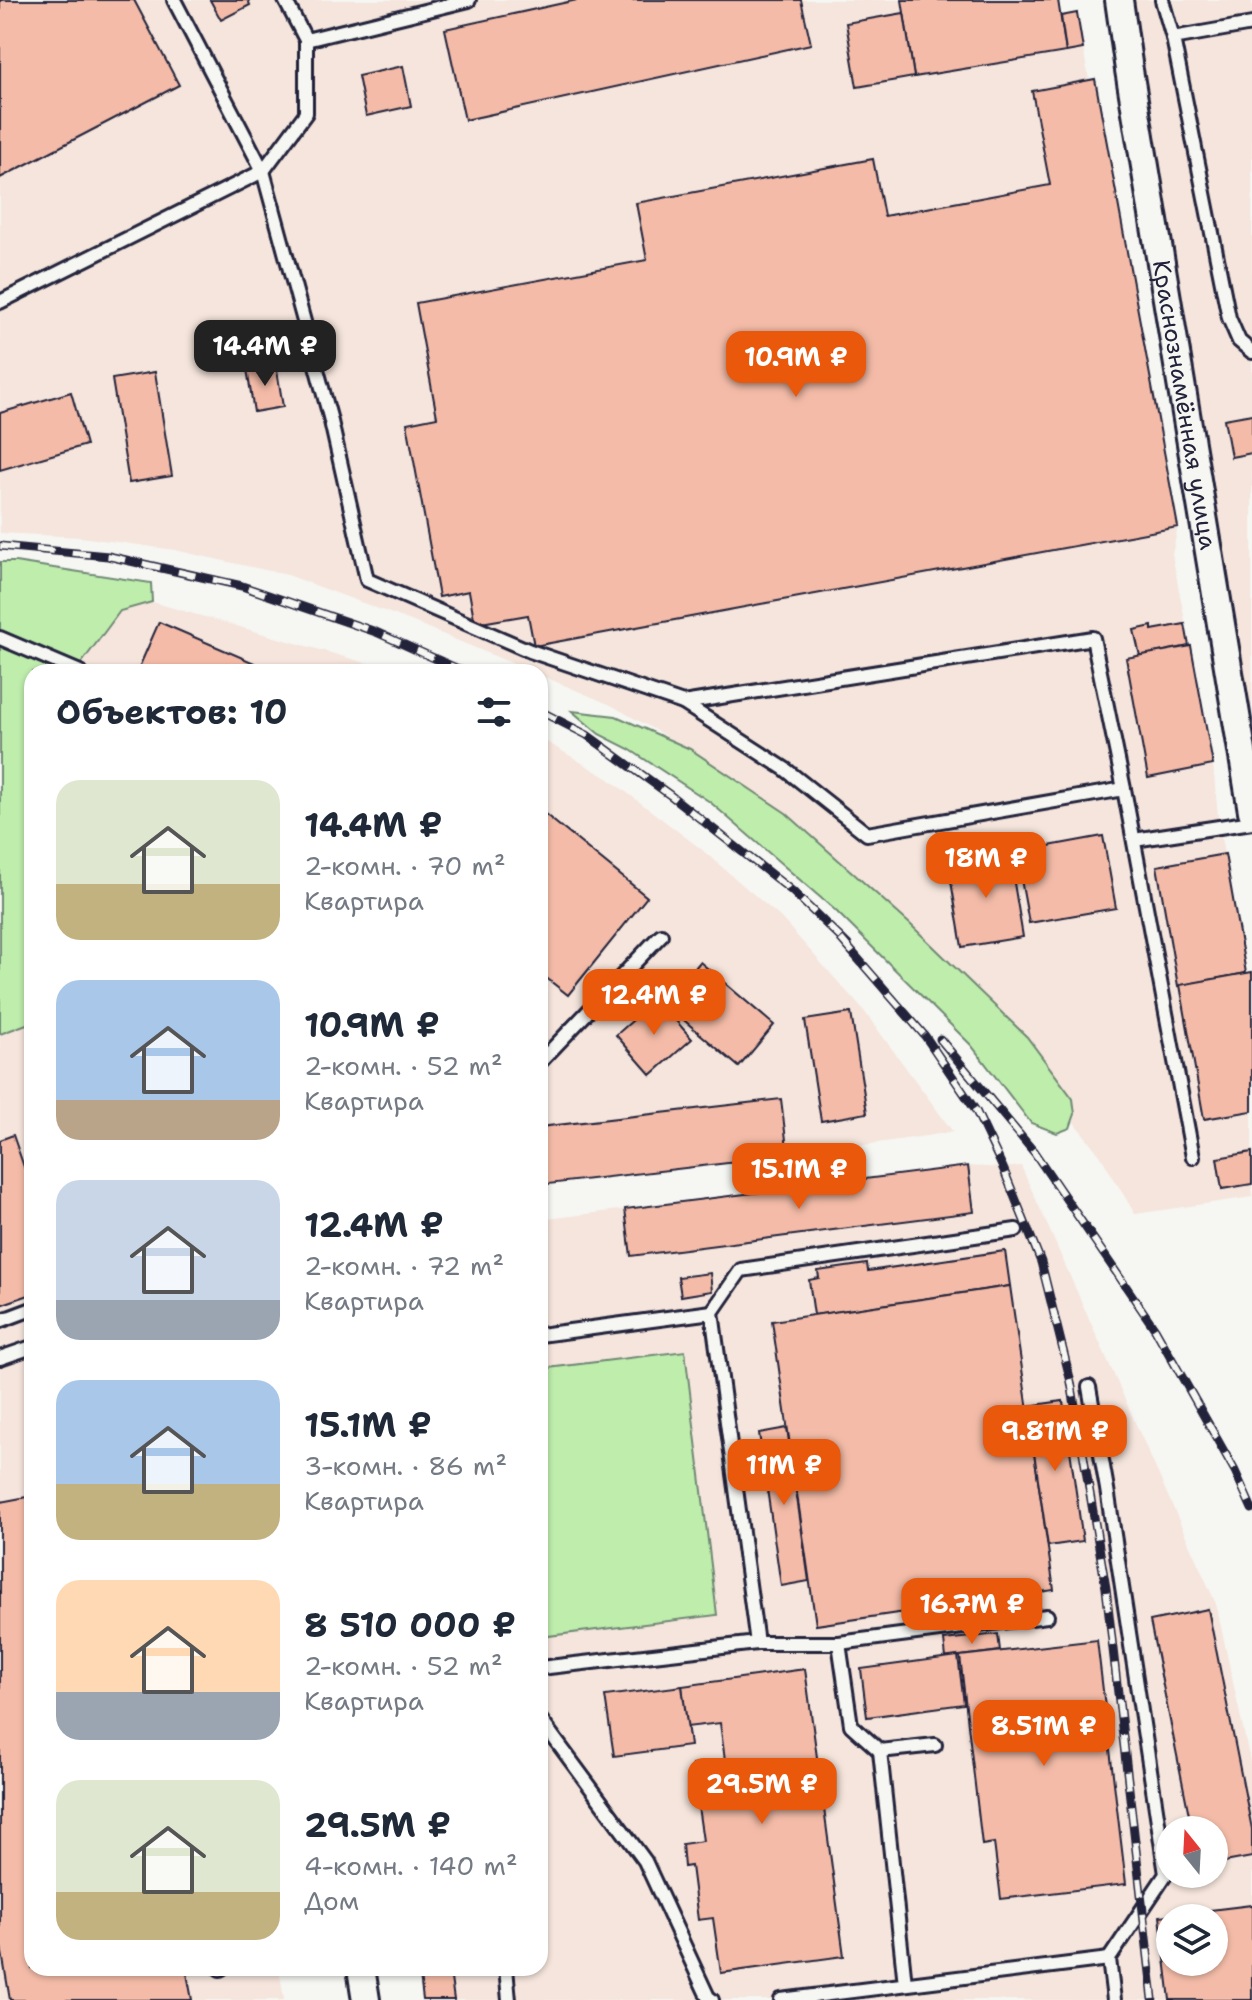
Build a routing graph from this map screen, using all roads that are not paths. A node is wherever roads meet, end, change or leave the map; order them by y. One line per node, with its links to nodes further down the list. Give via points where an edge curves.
1 (174, 0): 9 (lane)
2 (285, 0): 8 (lane)
3 (469, 0): 8 (lane)
4 (1119, 0): 16 (street, Краснознамённая улица)
5 (1162, 0): 7 (lane)
6 (1252, 24): 7 (lane)
7 (1173, 38): 11 (lane, via 1229,318 1239,341)
8 (306, 40): 9 (lane, via 306,113)
9 (263, 171): 10 (lane); 14 (lane, via 330,417 367,580 530,651)
10 (0, 302)
11 (1252, 352)
12 (0, 638): 13 (lane)
13 (61, 664)
14 (683, 703): 15 (lane, via 785,769 867,834); 15 (lane, via 1093,638)
15 (1124, 789): 18 (lane)
16 (1252, 811)
17 (1252, 822): 18 (lane)
18 (1134, 840): 21 (lane)
19 (661, 935): 20 (lane)
20 (548, 1054)
21 (1193, 1157)
22 (1016, 1230): 24 (lane, via 741,1270)
23 (24, 1312): 25 (lane)
24 (712, 1312): 26 (lane); 31 (lane)
25 (0, 1321)
26 (548, 1334)
27 (24, 1350): 28 (lane)
28 (0, 1358)
29 (1089, 1387): 37 (lane, via 1166,1874)
30 (1047, 1616): 32 (lane)
31 (757, 1643): 32 (lane); 33 (lane)
32 (839, 1643): 36 (lane, via 851,1725)
33 (548, 1667)
34 (548, 1730): 44 (lane, via 645,1861)
35 (935, 1745): 36 (lane)
36 (880, 1751): 40 (lane)
37 (1109, 1959): 40 (lane); 46 (lane)
38 (362, 1976): 42 (street)
39 (507, 1976): 43 (lane)
40 (905, 1984): 41 (lane)
41 (867, 1995): 45 (lane)
42 (366, 2000)
43 (509, 2000)
44 (712, 2000)
45 (781, 2000)
46 (1114, 2000)

